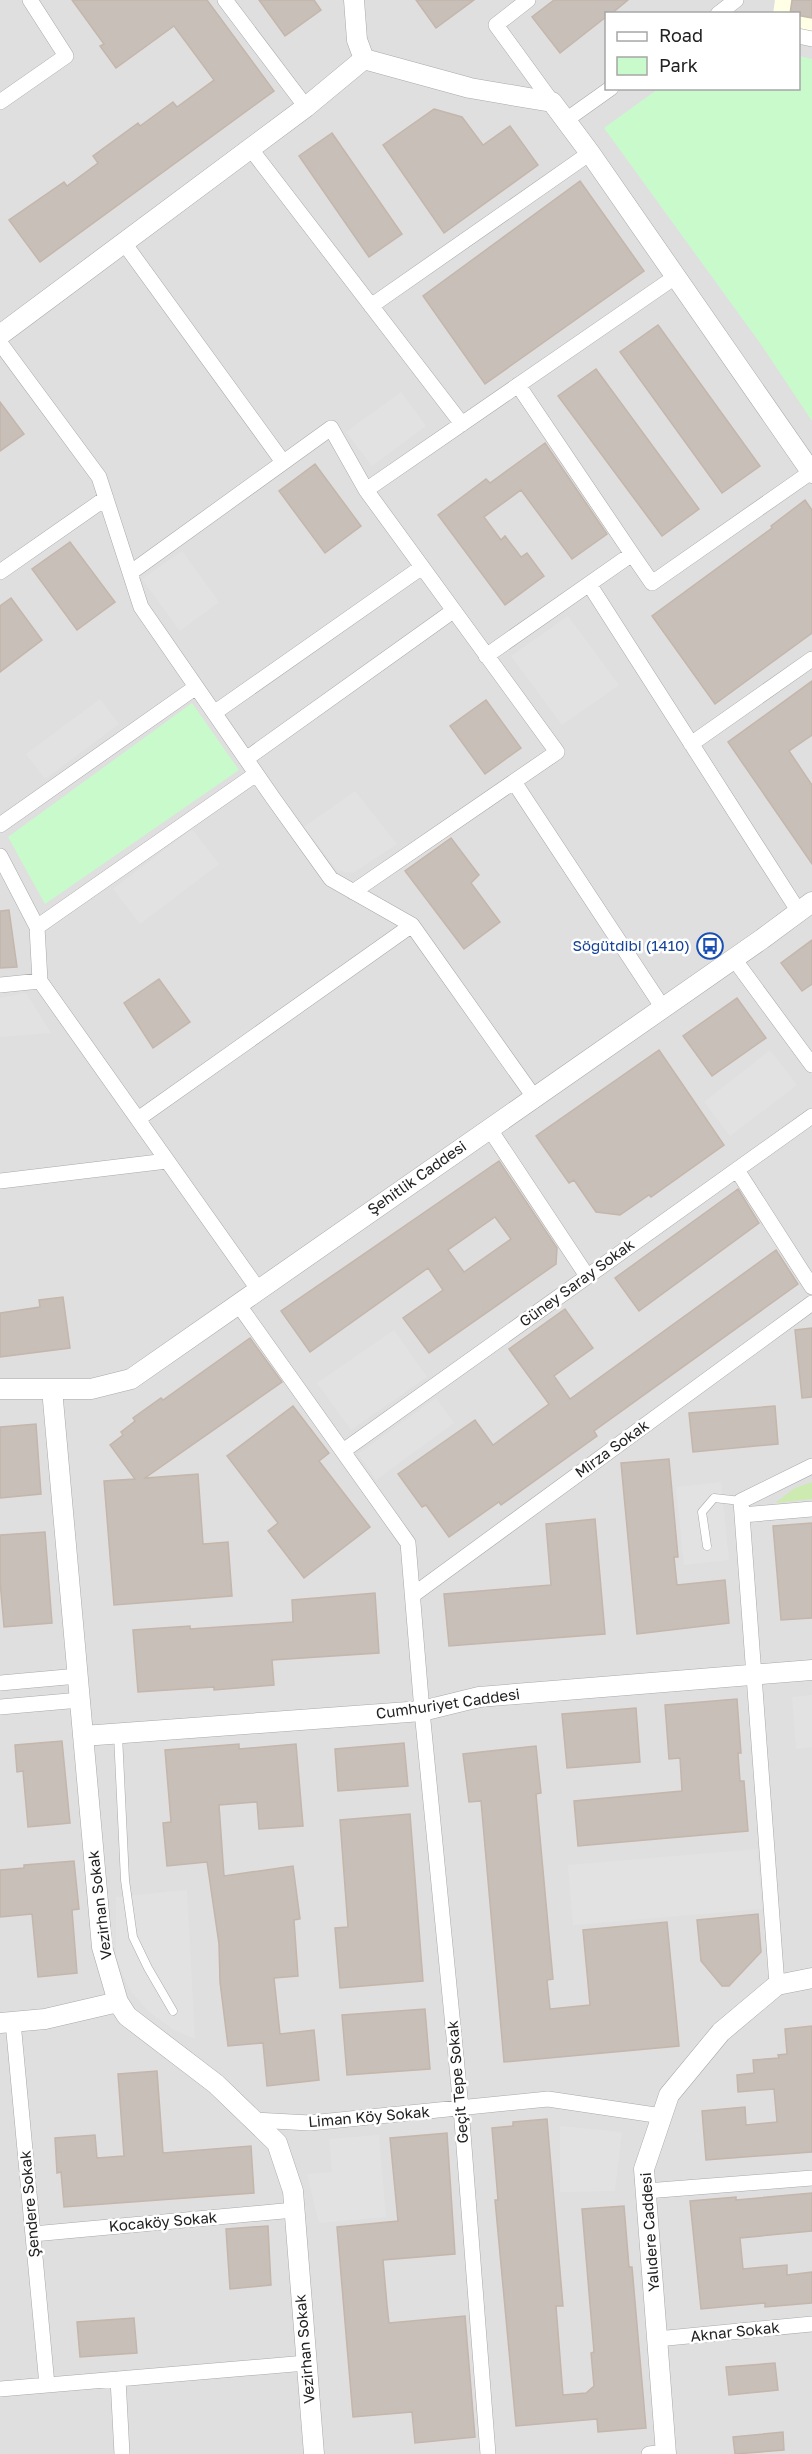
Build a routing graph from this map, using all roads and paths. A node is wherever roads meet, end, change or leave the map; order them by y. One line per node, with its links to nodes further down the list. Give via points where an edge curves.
1 (30, 0): 9 (street, via 66,56)
2 (225, 0): 11 (street)
3 (354, 0): 7 (street, via 357,40)
4 (528, 0): 10 (street, via 496,25)
5 (736, 0): 6 (street)
6 (721, 12)
7 (364, 59): 10 (street, via 470,88); 11 (street)
8 (608, 90): 12 (street)
9 (0, 102)
10 (552, 102): 12 (street)
11 (306, 107): 13 (street)
12 (566, 120): 14 (street)
13 (250, 148): 15 (street); 17 (street)
14 (590, 153): 16 (street); 17 (street)
15 (124, 243): 18 (street); 22 (street)
16 (675, 277): 20 (street); 23 (street)
17 (371, 306): 21 (street)
18 (0, 335)
19 (0, 343): 25 (street, via 99,477)
20 (518, 385): 21 (street); 26 (street)
21 (462, 424): 24 (street)
22 (283, 462): 24 (street, via 331,428); 29 (street)
23 (811, 472): 26 (street, via 652,582)
24 (366, 490): 27 (street)
25 (106, 498): 28 (street); 29 (street)
26 (632, 554): 30 (street)
27 (422, 567): 31 (street); 35 (street)
28 (0, 572)
29 (130, 573): 34 (street, via 141,607)
30 (589, 584): 32 (street); 36 (street)
31 (453, 611): 32 (street); 37 (street)
32 (486, 656): 39 (street, via 556,752)
33 (812, 659): 36 (street)
34 (196, 687): 35 (street); 40 (street)
35 (214, 713): 37 (street)
36 (691, 744): 43 (street)
37 (246, 759): 38 (street)
38 (256, 774): 42 (street, via 331,879); 45 (street)
39 (514, 782): 42 (street); 49 (street)
40 (0, 825)
41 (0, 856): 45 (street)
42 (353, 892): 44 (street)
43 (805, 907): 46 (street, Şehitlik Caddesi)
44 (412, 925): 51 (street); 53 (street)
45 (37, 927): 47 (street)
46 (734, 959): 49 (street, Şehitlik Caddesi); 50 (street)
47 (40, 981): 48 (street); 53 (street)
48 (0, 985)
49 (663, 1008): 51 (street, Şehitlik Caddesi)
50 (812, 1065)
51 (534, 1097): 54 (street, Şehitlik Caddesi)
52 (812, 1116): 56 (street, Güney Saray Sokak)
53 (138, 1119): 55 (street)
54 (489, 1128): 58 (street); 60 (street, Şehitlik Caddesi)
55 (167, 1161): 57 (street); 60 (street)
56 (737, 1170): 58 (street, Güney Saray Sokak); 59 (street)
57 (0, 1181)
58 (587, 1276): 65 (street, Güney Saray Sokak)
59 (812, 1287)
60 (258, 1289): 62 (street, Şehitlik Caddesi)
61 (812, 1303): 70 (street, Mirza Sokak)
62 (237, 1304): 64 (street, Şehitlik Caddesi, via 131,1379 91,1389); 65 (street, Geçit Tepe Sokak)
63 (0, 1389): 64 (street, Şehitlik Caddesi)
64 (52, 1389): 73 (street, Vezirhan Sokak)
65 (343, 1451): 70 (street, Geçit Tepe Sokak, via 408,1543)
66 (812, 1466): 67 (street)
67 (742, 1508): 68 (street); 69 (lane, via 714,1498 702,1512); 72 (street)
68 (812, 1509)
69 (707, 1546)
70 (412, 1595): 77 (street, Geçit Tepe Sokak)
71 (812, 1670): 72 (street, Cumhuriyet Caddesi)
72 (752, 1675): 77 (street, Cumhuriyet Caddesi, via 478,1697); 81 (street)
73 (78, 1676): 74 (street); 75 (street, Vezirhan Sokak)
74 (0, 1683)
75 (80, 1700): 76 (street); 79 (street, Vezirhan Sokak)
76 (0, 1707)
77 (422, 1711): 78 (street, Cumhuriyet Caddesi); 85 (street, Geçit Tepe Sokak)
78 (118, 1733): 79 (street, Cumhuriyet Caddesi); 83 (lane, via 125,1880 133,1937)
79 (83, 1736): 82 (street, Vezirhan Sokak, via 102,1947)
80 (812, 1978): 81 (street)
81 (777, 1984): 86 (street, Yalıdere Caddesi, via 721,2032 669,2095)
82 (118, 2002): 84 (street, via 45,2019); 87 (street, Vezirhan Sokak, via 127,2016 216,2084)
83 (172, 2011)
84 (7, 2022): 91 (street, Şendere Sokak)
85 (460, 2108): 86 (street, Liman Köy Sokak, via 548,2099); 87 (street, Liman Köy Sokak, via 310,2123); 101 (street, Geçit Tepe Sokak)
86 (662, 2116): 89 (street, Yalıdere Caddesi, via 644,2169)
87 (254, 2120): 90 (street, Vezirhan Sokak, via 277,2143 293,2191)
88 (812, 2178): 89 (street)
89 (646, 2191): 93 (street, Yalıdere Caddesi)
90 (294, 2210): 91 (street, Kocaköy Sokak); 94 (street, Vezirhan Sokak)
91 (33, 2234): 96 (street, Şendere Sokak)
92 (812, 2324): 93 (street, Aknar Sokak)
93 (657, 2339): 98 (street, Yalıdere Caddesi)
94 (306, 2363): 95 (street); 100 (street, Vezirhan Sokak)
95 (118, 2379): 96 (street); 99 (street)
96 (47, 2385): 97 (street)
97 (0, 2389)
98 (660, 2453)
99 (122, 2454)
100 (314, 2454)
101 (488, 2454)

